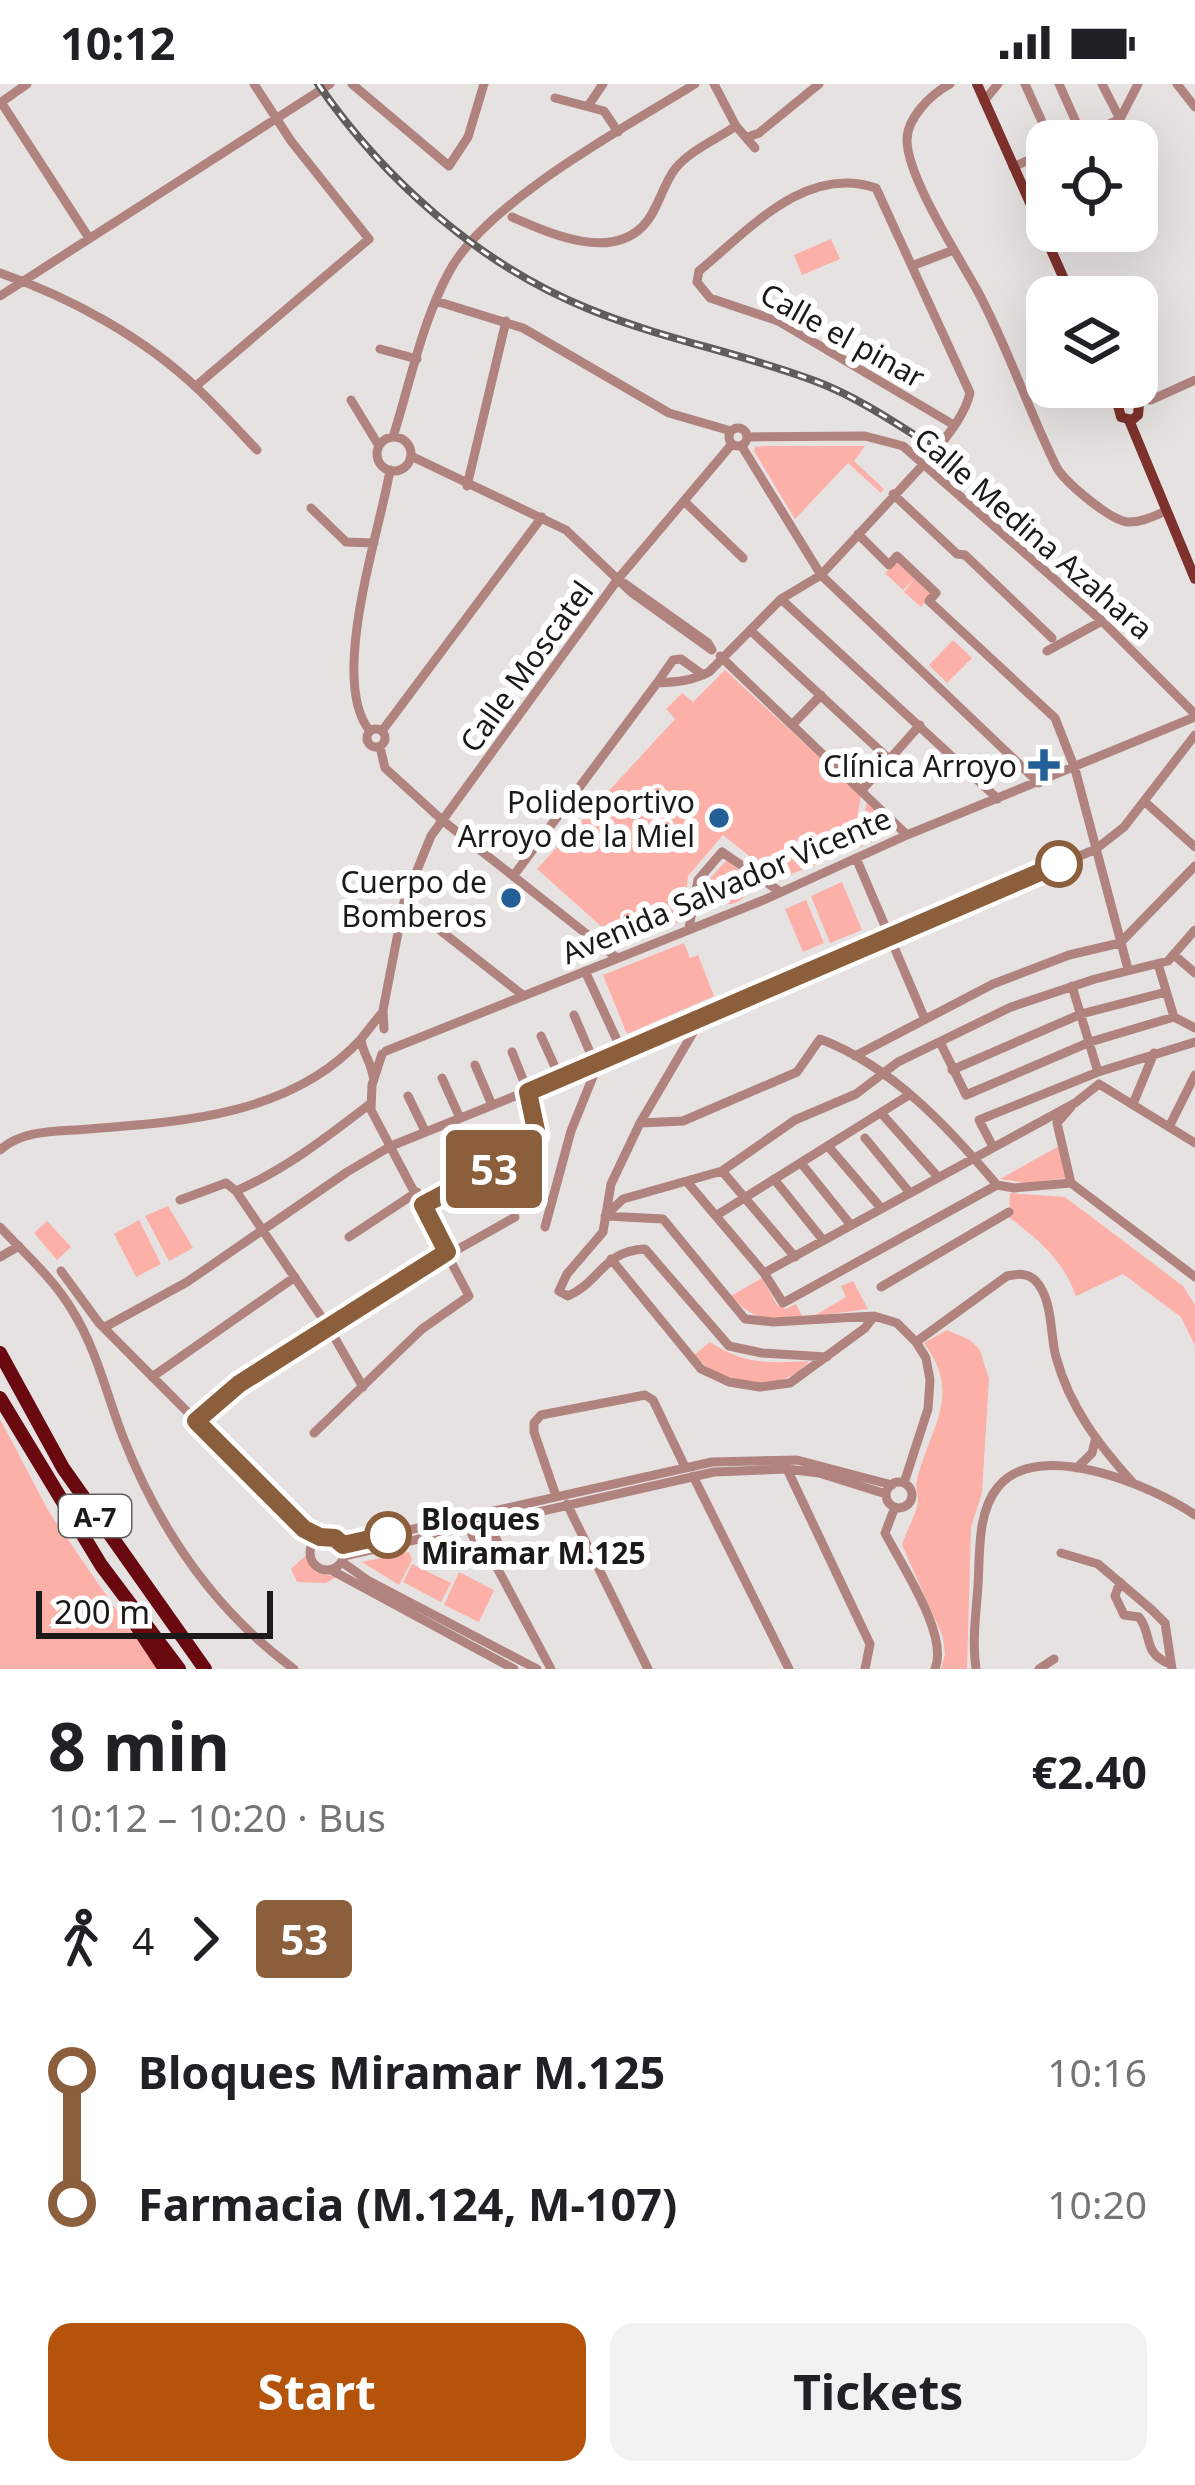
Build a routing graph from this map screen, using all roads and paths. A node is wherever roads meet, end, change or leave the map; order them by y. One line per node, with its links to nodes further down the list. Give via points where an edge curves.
1 (27, 84): 20 (street)
2 (254, 84): 23 (street)
3 (330, 84): 23 (street)
4 (352, 84): 5 (street, via 449,166 468,137)
5 (484, 84)
6 (603, 84): 21 (street)
7 (695, 84): 28 (street)
8 (714, 84): 27 (street)
9 (819, 84): 29 (street)
10 (950, 84): 35 (street, via 906,135)
11 (976, 84): 19 (main road)
12 (998, 84): 19 (street)
13 (1025, 84): 25 (street)
14 (1059, 84): 26 (street)
15 (1102, 84): 24 (street)
16 (1138, 84): 24 (street)
17 (1177, 84): 22 (street)
18 (555, 98): 21 (street)
19 (984, 100): 32 (main road)
20 (1, 103): 34 (street)
21 (588, 106): 28 (street, via 611,117)
22 (1195, 106)
23 (276, 118): 34 (street); 46 (street, via 369,239)
24 (1120, 119)
25 (1041, 120)
26 (1075, 120)
27 (736, 126): 29 (street); 33 (street, via 681,162 644,226 612,244)
28 (618, 132): 41 (street, via 476,233)
29 (748, 137): 30 (street)
30 (755, 148)
31 (1026, 161): 32 (street)
32 (1013, 167): 38 (main road)
33 (512, 217)
34 (88, 238): 39 (street)
35 (951, 250): 36 (street); 65 (street, via 978,291 1065,482 1122,521)
36 (914, 266): 53 (street, Calle el pinar, via 970,393); 53 (street, Calle el pinar, via 876,188 811,187 699,271 697,282 710,298 778,321)
37 (0, 273): 39 (street)
38 (1062, 276)
39 (23, 280): 40 (street); 46 (street, via 99,318)
40 (0, 296)
41 (436, 301): 42 (street); 44 (street)
42 (506, 321): 55 (street, via 669,413 730,431); 61 (street)
43 (380, 349): 44 (street)
44 (417, 359): 54 (street)
45 (1195, 380): 47 (street)
46 (196, 386): 57 (street)
47 (1158, 397)
48 (351, 400): 56 (street)
49 (1122, 408): 52 (main road, via 1119,414)
50 (1131, 408): 52 (main road)
51 (1143, 408): 52 (street)
52 (1135, 417): 65 (main road, via 1134,436)
53 (954, 425): 59 (street)
54 (393, 437): 56 (street); 58 (street)
55 (740, 442): 59 (street, Calle Medina Azahara, via 888,439); 63 (street, Calle Moscatel); 70 (street)
56 (379, 446): 60 (street)
57 (257, 450)
58 (411, 456): 60 (street); 61 (street)
59 (924, 464): 62 (street); 74 (street, Calle Medina Azahara)
60 (389, 470): 68 (street)
61 (467, 486): 66 (street)
62 (893, 494): 67 (street); 76 (street)
63 (684, 501): 69 (street); 71 (street, Calle Moscatel)
64 (310, 508): 68 (street, via 346,542)
65 (1166, 512): 72 (main road)
66 (542, 517): 71 (street); 86 (street)
67 (858, 534): 70 (street); 89 (street, via 890,565 897,556 936,593 929,601 1055,718)
68 (374, 542): 86 (street, via 353,665 361,720)
69 (742, 558)
70 (820, 575): 73 (street); 90 (street)
71 (618, 579): 78 (street); 94 (street, Calle Moscatel)
72 (1195, 579)
73 (781, 598): 75 (street); 84 (street)
74 (1102, 621): 77 (street); 82 (street, Calle Medina Azahara)
75 (751, 630): 78 (street); 81 (street)
76 (1052, 638)
77 (1047, 651)
78 (717, 654): 79 (street); 83 (street)
79 (703, 676): 80 (street); 80 (street, via 673,660)
80 (657, 683): 100 (street)
81 (821, 695): 83 (street); 88 (street)
82 (1195, 716): 85 (street, Avenida Salvador Vicente)
83 (792, 724): 91 (street)
84 (920, 724): 88 (street); 92 (street)
85 (1179, 725): 87 (street); 89 (street, Avenida Salvador Vicente)
86 (376, 731): 94 (street, via 366,736 368,745 380,747 386,767)
87 (1193, 742): 93 (street)
88 (889, 759): 91 (street)
89 (1075, 769): 90 (street, Avenida Salvador Vicente); 97 (street)
90 (1039, 783): 92 (street, Avenida Salvador Vicente)
91 (862, 790): 95 (street)
92 (998, 799): 95 (street, Avenida Salvador Vicente)
93 (1144, 801): 96 (street); 97 (street)
94 (442, 820): 100 (street); 103 (street, Calle Moscatel)
95 (907, 835): 98 (street, Avenida Salvador Vicente)
96 (1195, 847)
97 (1096, 849): 107 (street); 108 (street)
98 (856, 858): 102 (street, Avenida Salvador Vicente); 107 (street)
99 (1195, 866): 108 (street)
100 (514, 875): 110 (street)
101 (762, 883): 102 (street); 104 (street); 105 (street, via 722,852 698,880)
102 (782, 891): 104 (street, Avenida Salvador Vicente)
103 (404, 902): 117 (street); 124 (street, Calle Moscatel)
104 (740, 908): 105 (street, Avenida Salvador Vicente)
105 (689, 928): 110 (street, Avenida Salvador Vicente)
106 (1195, 929): 109 (street)
107 (889, 936): 120 (street); 122 (street)
108 (1120, 944): 112 (street); 120 (street, via 993,984)
109 (1174, 956): 111 (street); 114 (street)
110 (617, 958): 113 (street, Avenida Salvador Vicente)
111 (1158, 964): 112 (street); 116 (street)
112 (1127, 970): 115 (street)
113 (585, 971): 117 (street, Avenida Salvador Vicente); 131 (street)
114 (1195, 973)
115 (1072, 986): 118 (street); 128 (street)
116 (1166, 992): 118 (street); 121 (street)
117 (524, 995): 127 (street, Avenida Salvador Vicente)
118 (1081, 1015): 129 (street); 139 (street)
119 (574, 1016): 137 (street)
120 (924, 1017): 135 (street)
121 (1174, 1017): 123 (street); 129 (street)
122 (696, 1019): 131 (street); 154 (street)
123 (1195, 1028)
124 (382, 1030): 126 (street); 127 (street); 134 (street)
125 (541, 1036): 143 (street)
126 (361, 1039): 134 (street); 136 (street)
127 (409, 1042): 134 (street, Avenida Salvador Vicente)
128 (940, 1042): 139 (street); 140 (street)
129 (1090, 1042): 139 (street, via 966,1095); 144 (street)
130 (1195, 1042): 133 (street)
131 (622, 1051): 137 (street)
132 (512, 1052): 145 (street)
133 (1154, 1053): 144 (street); 150 (street)
134 (376, 1054): 136 (street, Avenida Salvador Vicente); 149 (street)
135 (854, 1056): 140 (street); 154 (street, via 816,1041 796,1072 683,1121)
136 (330, 1064): 162 (street, via 271,1098 216,1116 29,1135)
137 (595, 1064): 143 (street); 183 (street)
138 (475, 1065): 151 (street)
139 (952, 1070)
140 (884, 1072): 146 (street); 165 (street)
141 (1195, 1075): 155 (street)
142 (442, 1078): 153 (street)
143 (560, 1078): 145 (street)
144 (1098, 1078): 148 (street); 150 (street); 159 (street, via 979,1120)
145 (528, 1092): 151 (street); 176 (street, via 537,1135 528,1149)
146 (909, 1095): 152 (street); 163 (street)
147 (408, 1096): 156 (street)
148 (1075, 1103): 159 (street); 169 (street, via 1057,1123)
149 (370, 1104): 160 (street); 171 (street, via 290,1164)
150 (1133, 1104): 155 (street)
151 (492, 1106): 153 (street)
152 (881, 1113): 161 (street); 166 (street)
153 (460, 1118): 156 (street)
154 (640, 1123): 180 (street)
155 (1170, 1125): 158 (street)
156 (424, 1131): 160 (street)
157 (865, 1138): 173 (street)
158 (1195, 1143)
159 (992, 1145): 163 (street)
160 (391, 1146): 172 (street); 185 (street)
161 (828, 1146): 164 (street); 177 (street)
162 (0, 1150)
163 (974, 1157): 166 (street); 170 (street)
164 (801, 1163): 167 (street); 182 (street)
165 (722, 1171): 168 (street); 174 (street)
166 (938, 1177): 173 (street)
167 (774, 1179): 174 (street); 187 (street)
168 (688, 1183): 179 (street); 180 (street, via 623,1199)
169 (1071, 1183): 170 (street); 196 (street)
170 (998, 1185): 194 (street, via 789,1301)
171 (236, 1191): 175 (street, via 226,1183); 185 (street)
172 (417, 1192): 176 (street); 186 (street)
173 (910, 1193): 177 (street)
174 (745, 1198): 179 (street); 190 (street)
175 (180, 1200)
176 (423, 1205): 189 (street)
177 (880, 1208): 182 (street)
178 (1009, 1212): 197 (street)
179 (717, 1215): 194 (street)
180 (605, 1216): 192 (street, via 596,1244 559,1291 580,1291); 198 (street, via 663,1219 745,1319)
181 (515, 1217): 189 (street)
182 (850, 1224): 187 (street)
183 (545, 1226)
184 (0, 1227): 188 (street)
185 (263, 1231): 195 (street); 199 (street)
186 (349, 1237)
187 (824, 1240): 190 (street)
188 (19, 1246): 191 (street); 240 (street, via 86,1336 134,1465 178,1548 237,1622)
189 (447, 1252): 200 (street); 205 (street, via 469,1296)
190 (795, 1256): 194 (street)
191 (0, 1257)
192 (611, 1259): 203 (street, via 645,1250 729,1346); 203 (street, via 701,1369 760,1387 790,1383)
193 (62, 1271): 199 (street)
194 (764, 1273)
195 (295, 1277): 200 (street); 204 (street)
196 (1195, 1277)
197 (881, 1287)
198 (874, 1316): 201 (street, via 897,1323); 203 (street)
199 (102, 1325): 204 (street)
200 (329, 1328): 205 (street); 207 (street)
201 (916, 1342): 209 (street, via 1007,1276 1034,1278 1070,1397); 213 (street, via 930,1380 928,1409)
202 (0, 1353): 239 (highway, A-7, via 64,1468)
203 (826, 1357)
204 (152, 1377): 207 (street)
205 (363, 1387): 208 (street)
206 (0, 1398): 228 (highway, A-7)
207 (196, 1421): 222 (street)
208 (314, 1433)
209 (1095, 1441): 210 (street); 214 (street)
210 (1077, 1468): 214 (street); 247 (street, via 1016,1472 988,1505)
211 (787, 1469): 212 (street); 215 (street); 245 (street, via 870,1644)
212 (689, 1471): 215 (street, via 747,1459 796,1460); 216 (street); 216 (street, via 645,1395 564,1410 535,1423); 217 (street); 244 (street)
213 (904, 1483): 215 (street); 218 (street, via 911,1499)
214 (1137, 1487): 219 (street)
215 (889, 1489): 218 (street)
216 (556, 1496): 226 (street)
217 (567, 1504): 220 (street); 243 (street)
218 (895, 1507): 246 (street, via 885,1533 938,1639)
219 (1195, 1515)
220 (489, 1523): 221 (street); 227 (street, via 499,1545)
221 (469, 1528): 226 (street); 227 (street)
222 (304, 1529): 223 (street); 224 (street)
223 (320, 1537): 224 (street); 226 (street, via 335,1538)
224 (310, 1548): 229 (street, via 312,1563)
225 (1061, 1553): 230 (street, via 1098,1564)
226 (343, 1554): 229 (street); 235 (street, via 367,1580)
227 (494, 1562): 233 (street)
228 (101, 1565): 237 (highway); 238 (highway, A-7)
229 (331, 1570): 235 (street)
230 (1120, 1582): 231 (street); 232 (street, via 1114,1595 1124,1615)
231 (1146, 1605): 232 (street); 236 (street, via 1165,1623)
232 (1134, 1616): 236 (street, via 1145,1625 1146,1646)
233 (538, 1645): 235 (street, via 536,1657); 242 (street)
234 (1054, 1659): 248 (street)
235 (519, 1665): 241 (street)
236 (1170, 1666)
237 (165, 1669)
238 (179, 1669)
239 (205, 1669)
240 (294, 1669)
241 (537, 1669)
242 (551, 1669)
243 (647, 1669)
244 (789, 1669)
245 (865, 1669)
246 (935, 1669)
247 (976, 1669)
248 (1040, 1669)

